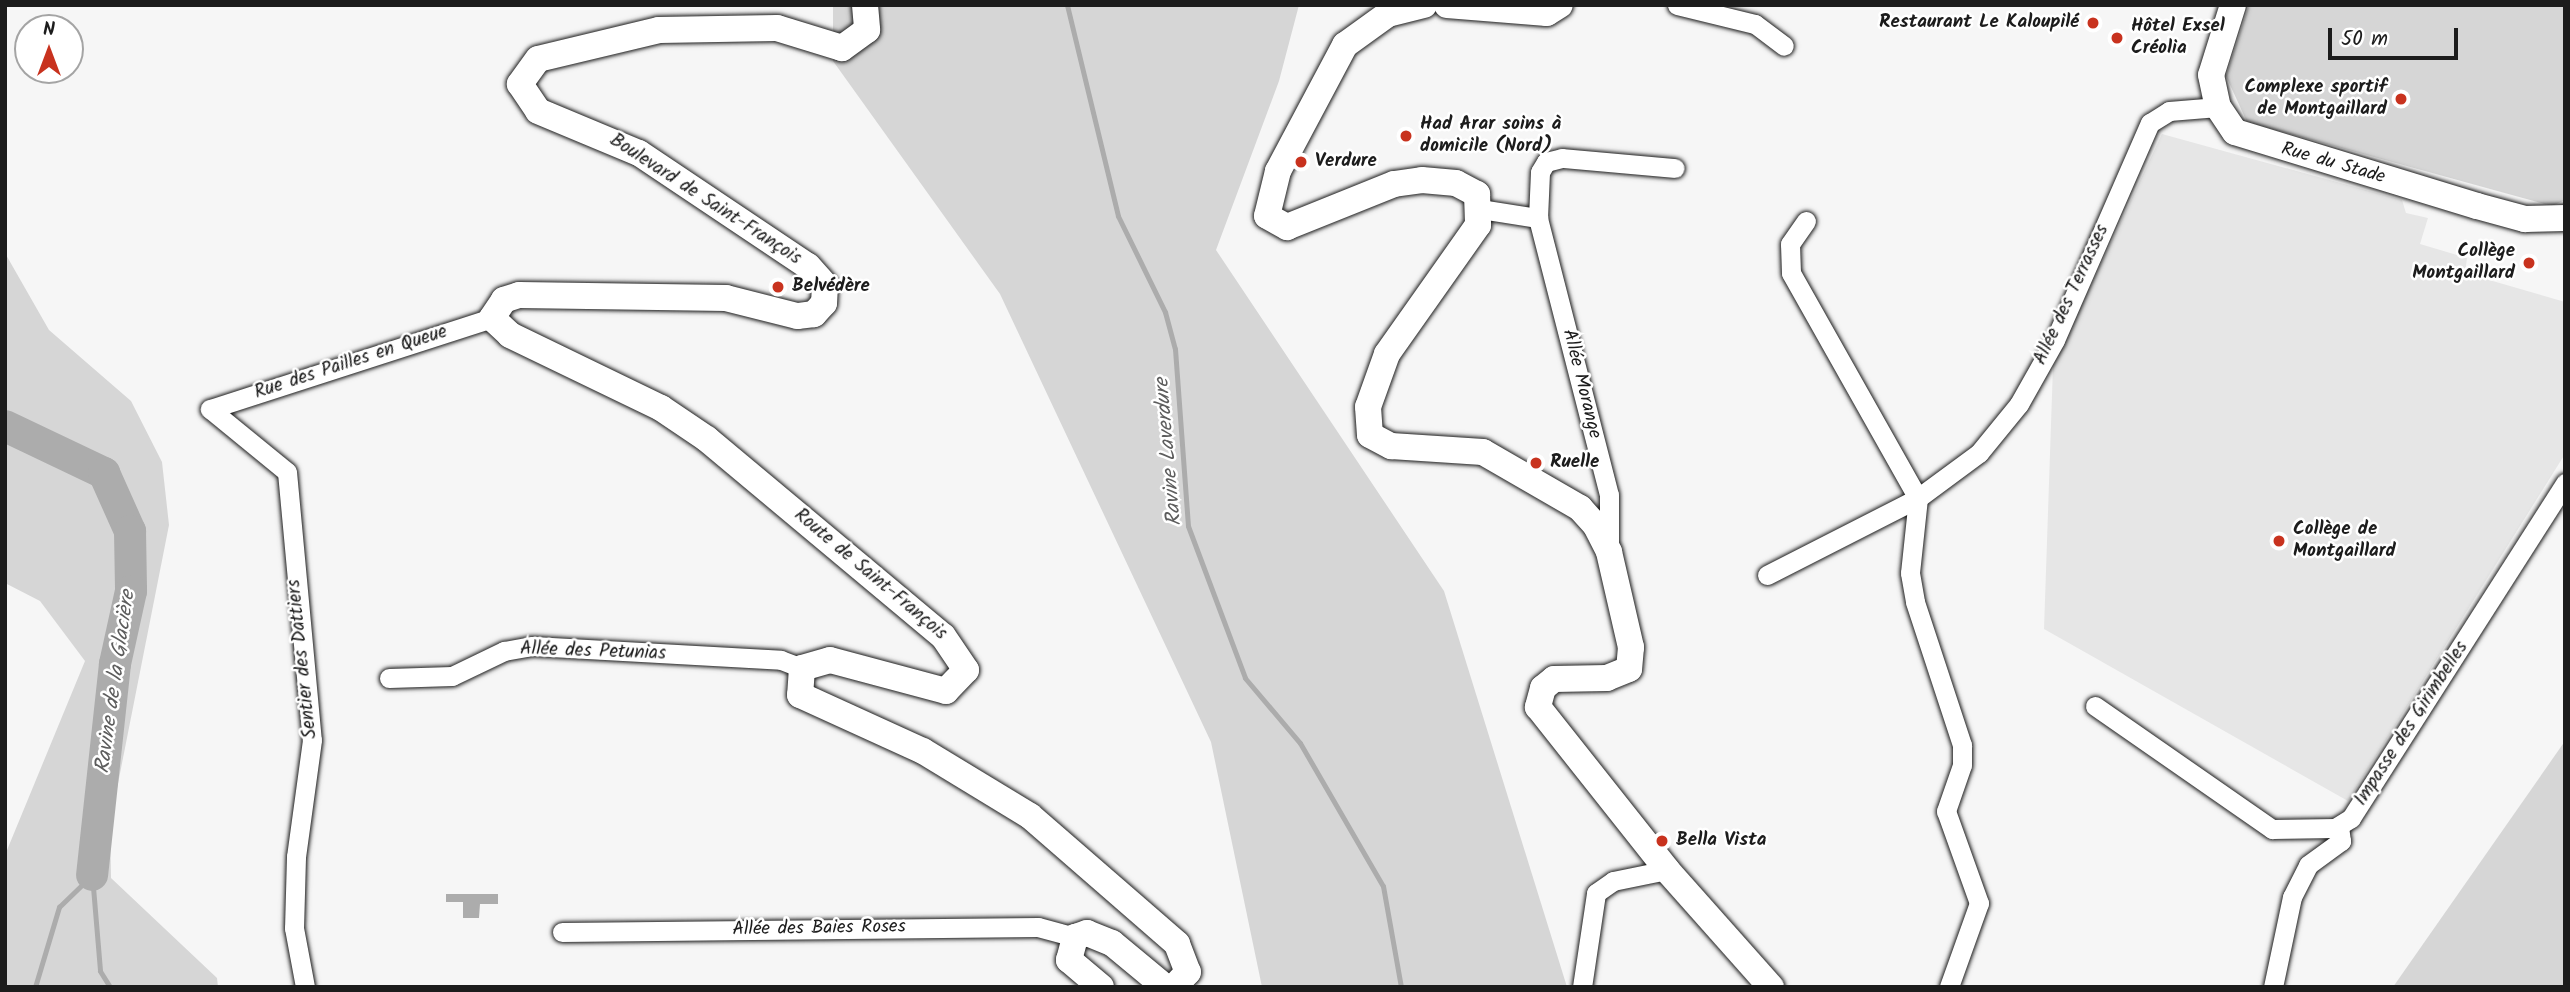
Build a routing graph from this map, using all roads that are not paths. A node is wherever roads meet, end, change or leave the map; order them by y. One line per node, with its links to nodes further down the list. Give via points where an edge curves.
1 (865, 5): 14 (main road, Boulevard de Saint-François, via 867,30 842,48 777,28 659,30 538,59 520,84 538,111 639,153 808,266 825,285 824,303 814,314 797,316 726,298 519,295 504,300)
2 (1424, 5): 10 (main road, via 1388,14 1345,45 1278,171 1267,216 1271,224 1287,227 1394,184 1422,180 1468,188 1477,194)
3 (1447, 5): 4 (main road, via 1547,13)
4 (1560, 5)
5 (1677, 5): 7 (street, via 1755,24)
6 (2233, 5): 8 (main road, via 2211,75)
7 (1784, 46)
8 (2218, 107): 13 (main road, Rue du Stade, via 2248,139 2477,206); 17 (street, Allée des Terrasses, via 2168,111 2150,122 2055,340 2019,404 1979,453)
9 (1675, 168): 11 (street, Allée Morange, via 1546,162 1539,172)
10 (1481, 209): 11 (street); 18 (main road, via 1478,225 1387,354 1368,407 1370,435 1391,446 1425,444 1495,458 1580,508)
11 (1538, 218): 18 (street, Allée Morange, via 1609,495)
12 (1806, 221): 17 (street, via 1790,244 1791,273)
13 (2562, 221)
14 (492, 318): 15 (street, Rue des Pailles en Queue); 20 (main road, Route de Saint-François, via 510,335 661,408 748,470 943,636 967,670 957,684 933,692 830,660)
15 (210, 409): 27 (street, Sentier des Dattiers, via 276,459 290,489 312,740 296,856 294,928)
16 (2565, 483): 23 (street, Impasse des Girimbelles, via 2351,818)
17 (1918, 498): 19 (street, Allée des Terrasses); 33 (street, via 1913,592 1962,745 1962,765 1946,811 1979,903)
18 (1609, 552): 24 (main road, via 1631,647 1629,669 1607,678 1554,679 1543,688 1538,707)
19 (1767, 575)
20 (802, 668): 21 (street, Allée des Petunias, via 781,660 533,646 504,651 452,676); 30 (main road, via 800,695 820,709 923,751 1071,849 1177,943 1188,972)
21 (388, 678)
22 (2095, 706): 23 (street, via 2272,829 2313,832)
23 (2339, 826): 34 (street, Impasse des Girimbelles, via 2342,841 2308,865 2292,897)
24 (1667, 870): 31 (street, via 1614,881 1596,893); 32 (main road)
25 (562, 932): 26 (street, Allée des Baies Roses, via 1038,927)
26 (1075, 937): 28 (main road, via 1069,960); 29 (main road, via 1087,933 1112,943)
27 (306, 987)
28 (1101, 987)
29 (1165, 987)
30 (1174, 987)
31 (1583, 987)
32 (1772, 987)
33 (1949, 987)
34 (2273, 987)

